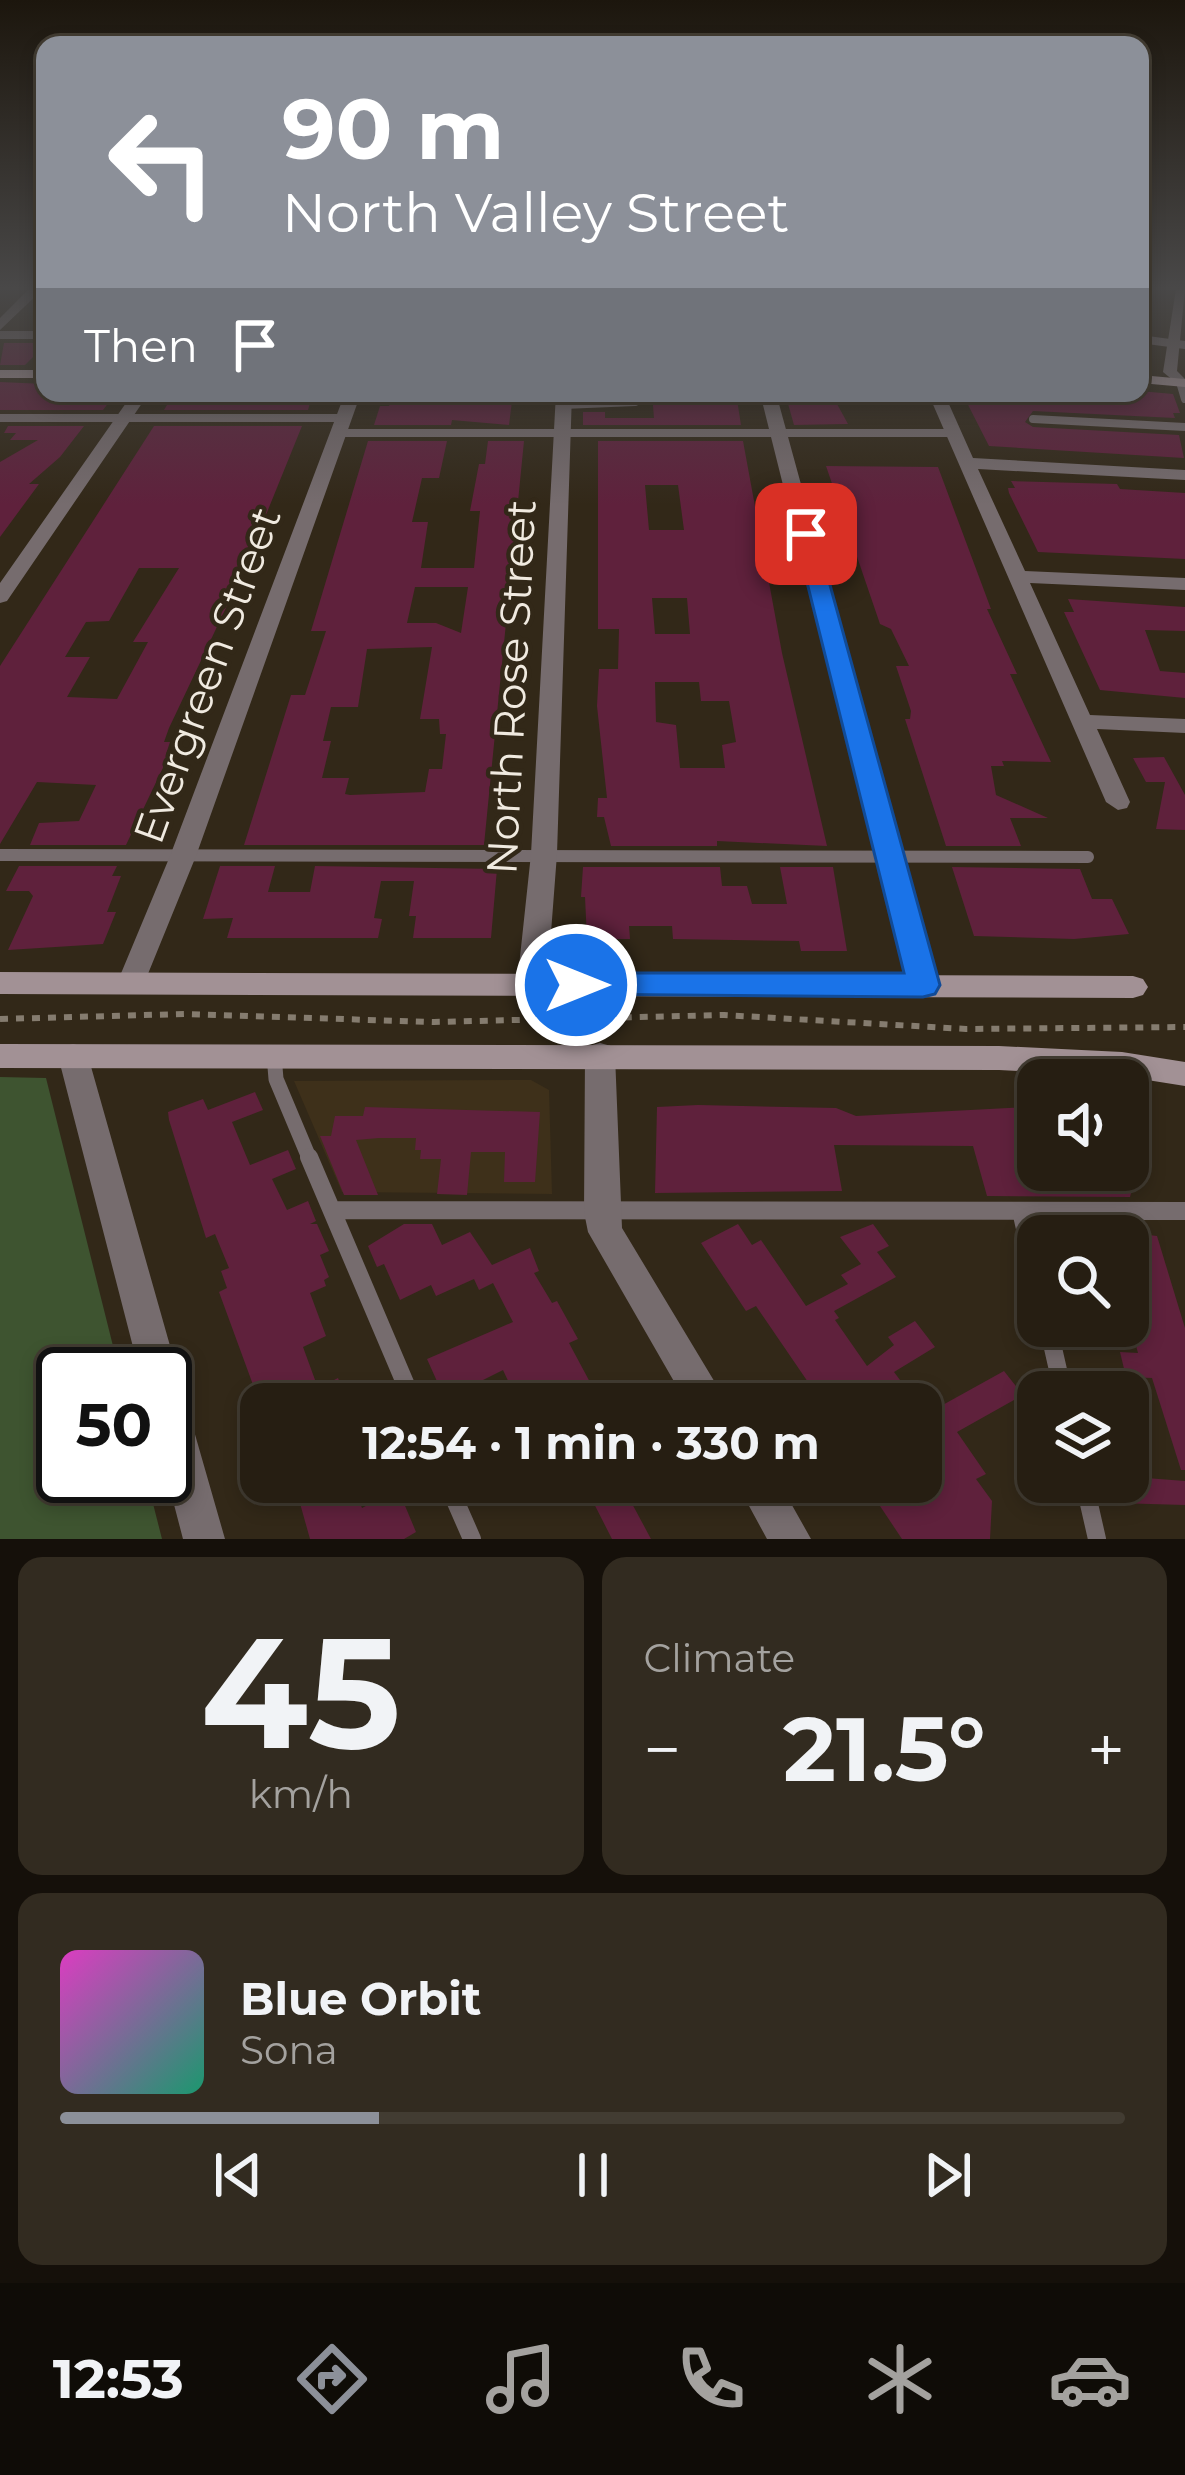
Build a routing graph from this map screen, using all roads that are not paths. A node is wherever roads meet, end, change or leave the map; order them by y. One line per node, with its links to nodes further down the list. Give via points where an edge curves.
1 (1174, 361): 5 (street, via 1170,372)
2 (0, 374): 3 (main road)
3 (36, 374)
4 (1149, 381): 5 (main road)
5 (1183, 388)
6 (135, 402): 16 (street)
7 (349, 402): 18 (street, Evergreen Street)
8 (564, 402): 21 (street, North Rose Street)
9 (592, 402): 14 (lane)
10 (614, 402): 14 (lane)
11 (635, 402): 14 (lane)
12 (770, 402): 20 (street)
13 (940, 402): 22 (street)
14 (621, 405)
15 (0, 418): 16 (lane)
16 (123, 418): 18 (lane); 27 (street)
17 (1033, 418): 19 (lane)
18 (340, 426): 21 (lane); 33 (street, Evergreen Street)
19 (1185, 427)
20 (778, 431): 21 (lane); 22 (lane); 34 (street)
21 (562, 432): 31 (street, North Rose Street)
22 (954, 433): 23 (street)
23 (967, 463): 24 (street); 25 (street)
24 (1185, 475)
25 (1016, 576): 26 (street); 28 (street)
26 (1185, 584)
27 (0, 597)
28 (1080, 721): 29 (street); 30 (street)
29 (1185, 726)
30 (1118, 802)
31 (544, 854): 33 (lane); 34 (lane); 38 (street, North Rose Street)
32 (0, 855): 33 (lane)
33 (183, 856): 37 (street, Evergreen Street)
34 (890, 856): 35 (lane); 39 (street)
35 (1088, 857)
36 (0, 983): 37 (main road)
37 (131, 983): 38 (main road)
38 (532, 985): 39 (main road)
39 (923, 985): 40 (main road)
40 (1133, 987)
41 (274, 1055): 42 (main road); 44 (main road); 46 (lane, via 276,1079)
42 (600, 1055): 45 (main road, via 1000,1058); 49 (street)
43 (0, 1056): 44 (main road)
44 (73, 1056): 51 (street)
45 (1185, 1074)
46 (332, 1210): 49 (lane); 52 (lane)
47 (1021, 1211): 48 (lane); 49 (lane); 50 (lane)
48 (1185, 1211)
49 (601, 1212): 53 (street, via 605,1232)
50 (1022, 1215)
51 (152, 1347)
52 (405, 1383)
53 (696, 1383)
54 (192, 1495): 58 (street)
55 (456, 1503): 59 (lane)
56 (769, 1503): 60 (street)
57 (1089, 1503): 61 (lane)
58 (204, 1539)
59 (472, 1539)
60 (790, 1539)
61 (1097, 1539)

